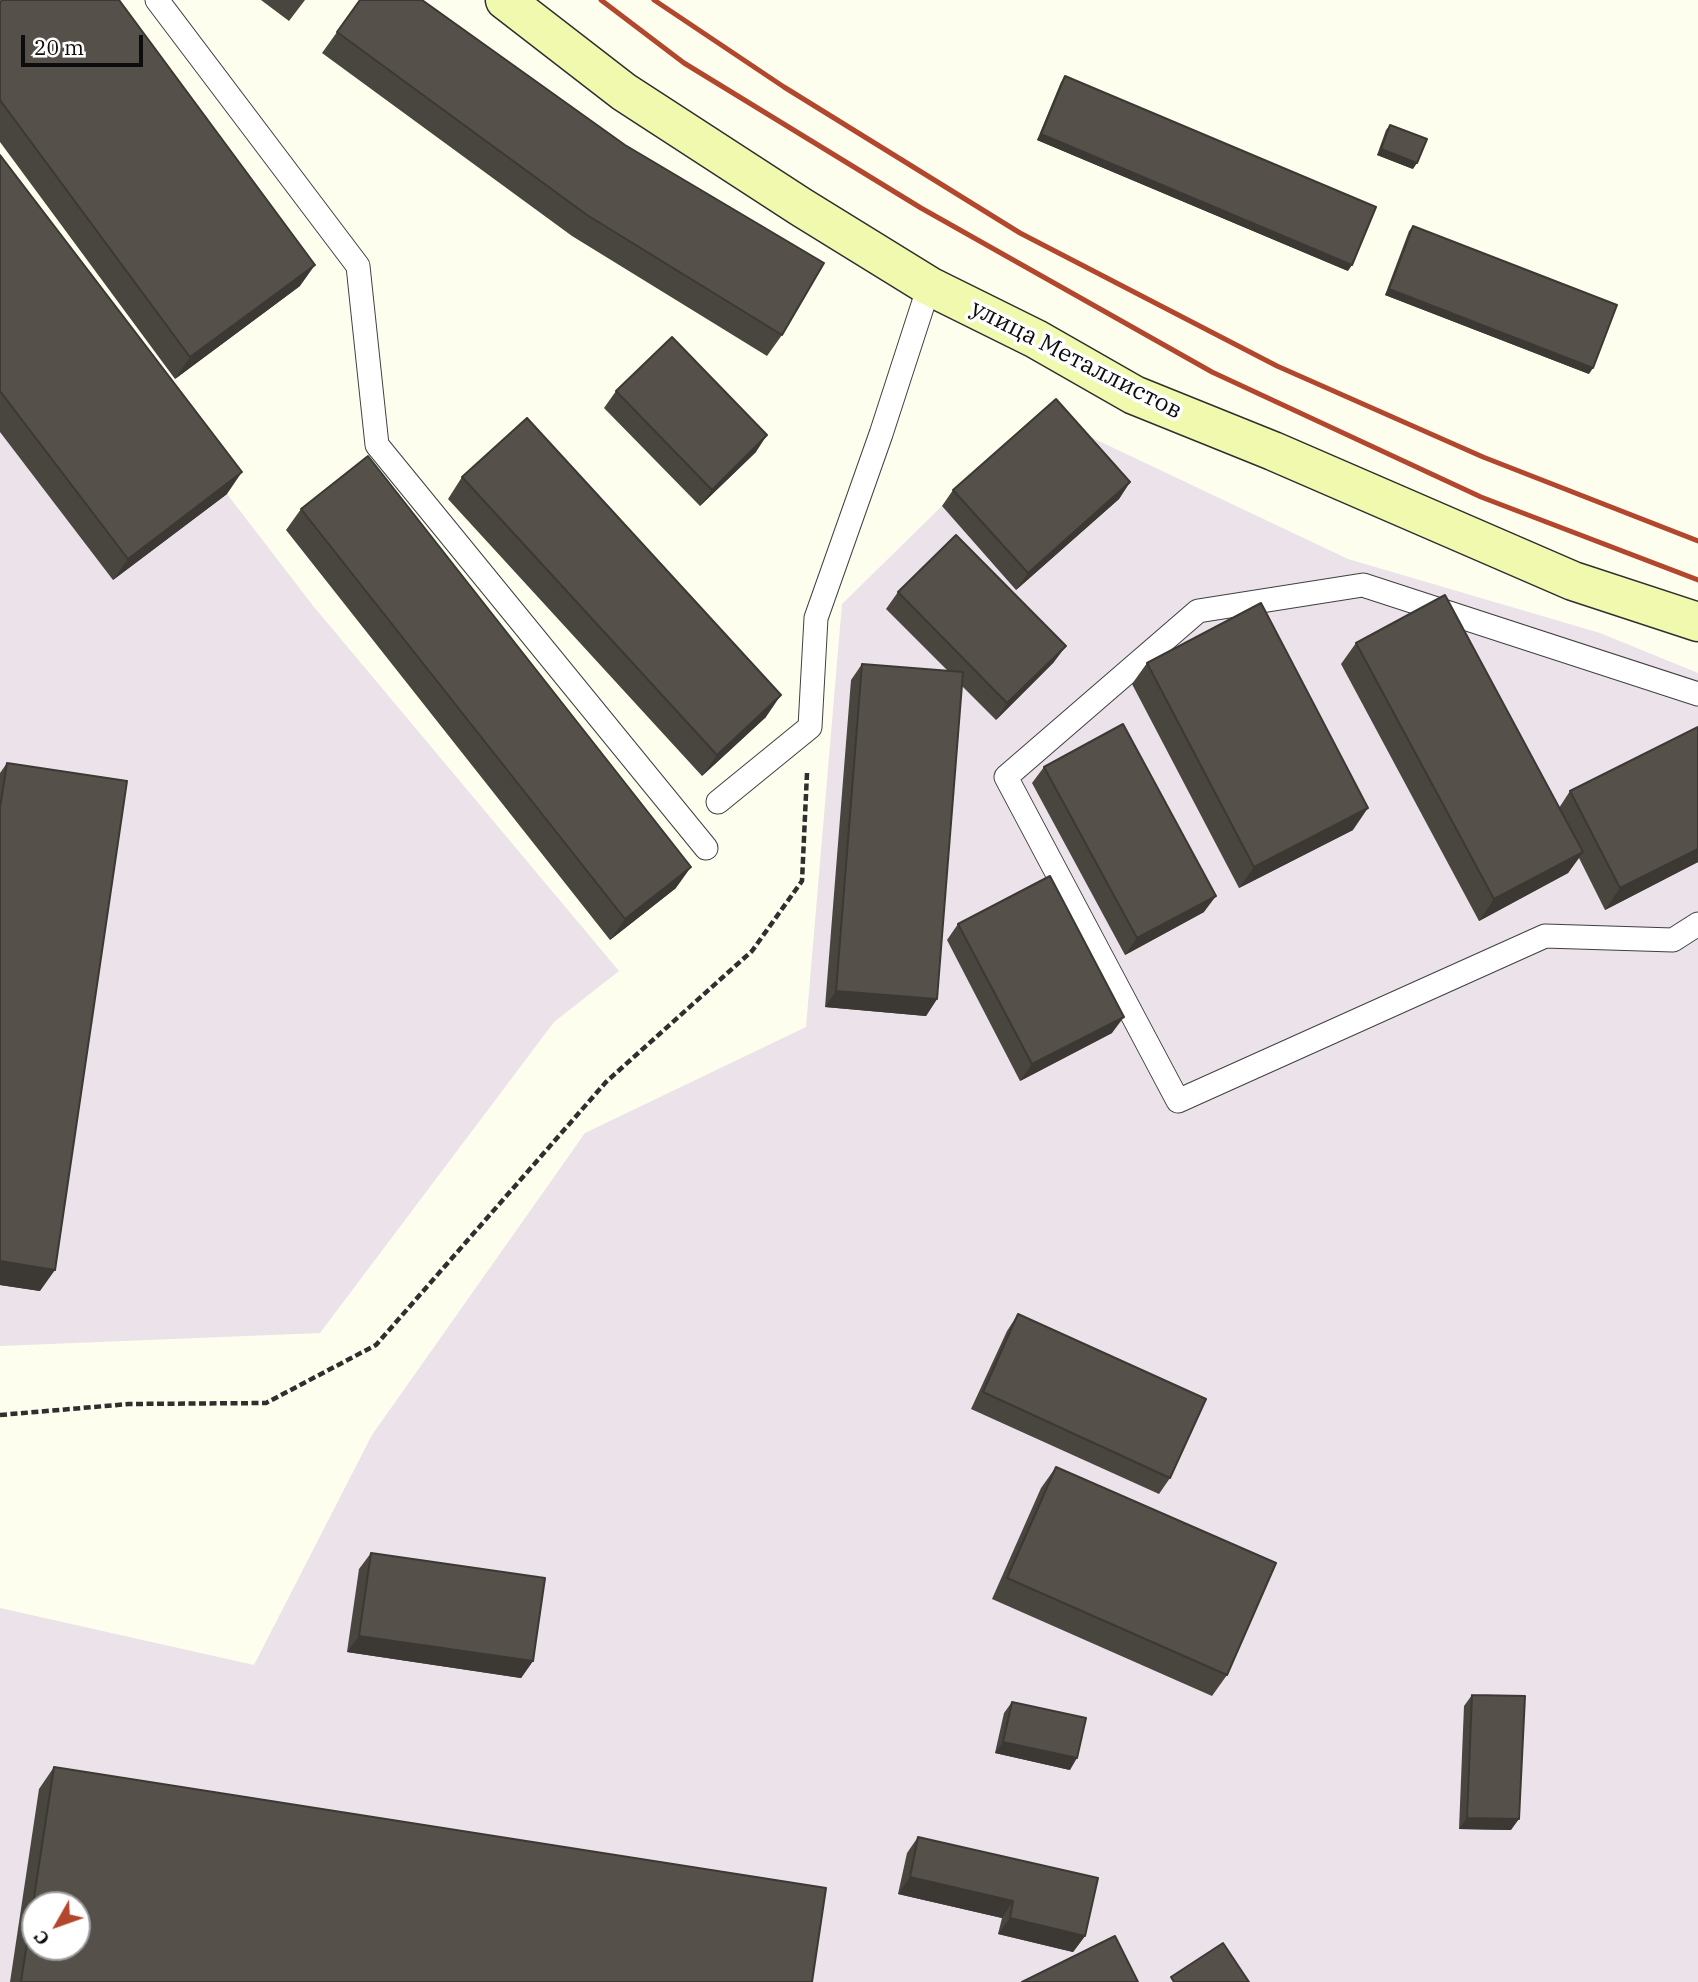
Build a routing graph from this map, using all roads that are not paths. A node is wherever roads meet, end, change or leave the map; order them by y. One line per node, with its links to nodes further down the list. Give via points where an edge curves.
1 (157, 0): 7 (lane, via 358,266 377,445)
2 (505, 0): 3 (main road, улица Металлистов, via 624,92)
3 (929, 286): 4 (main road, улица Металлистов, via 1134,395 1573,581); 6 (lane, via 816,618 810,727)
4 (1698, 622)
5 (1698, 694): 8 (lane, via 1363,585 1198,611 1006,777 1178,1101 1545,936 1673,940)
6 (718, 802)
7 (706, 848)
8 (1698, 924)

